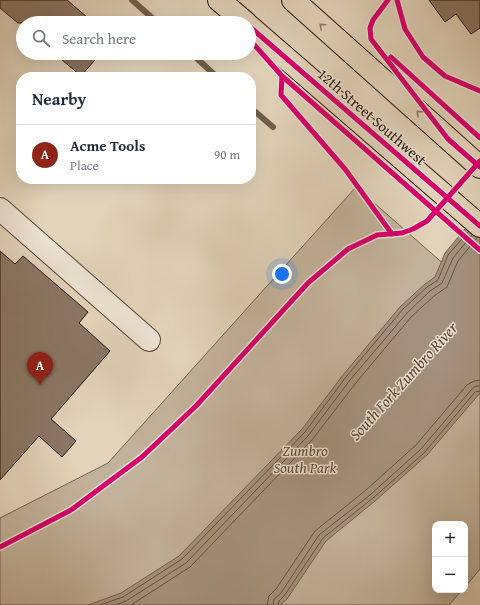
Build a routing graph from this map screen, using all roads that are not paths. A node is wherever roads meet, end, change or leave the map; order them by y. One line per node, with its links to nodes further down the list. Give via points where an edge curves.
1 (219, 0): 3 (main road)
2 (293, 0): 5 (main road, one-way to 2)
3 (238, 16)
4 (256, 32): 7 (main road, 12th Street Southwest)
5 (480, 167)
6 (0, 209): 8 (lane)
7 (480, 226)
8 (149, 340)

